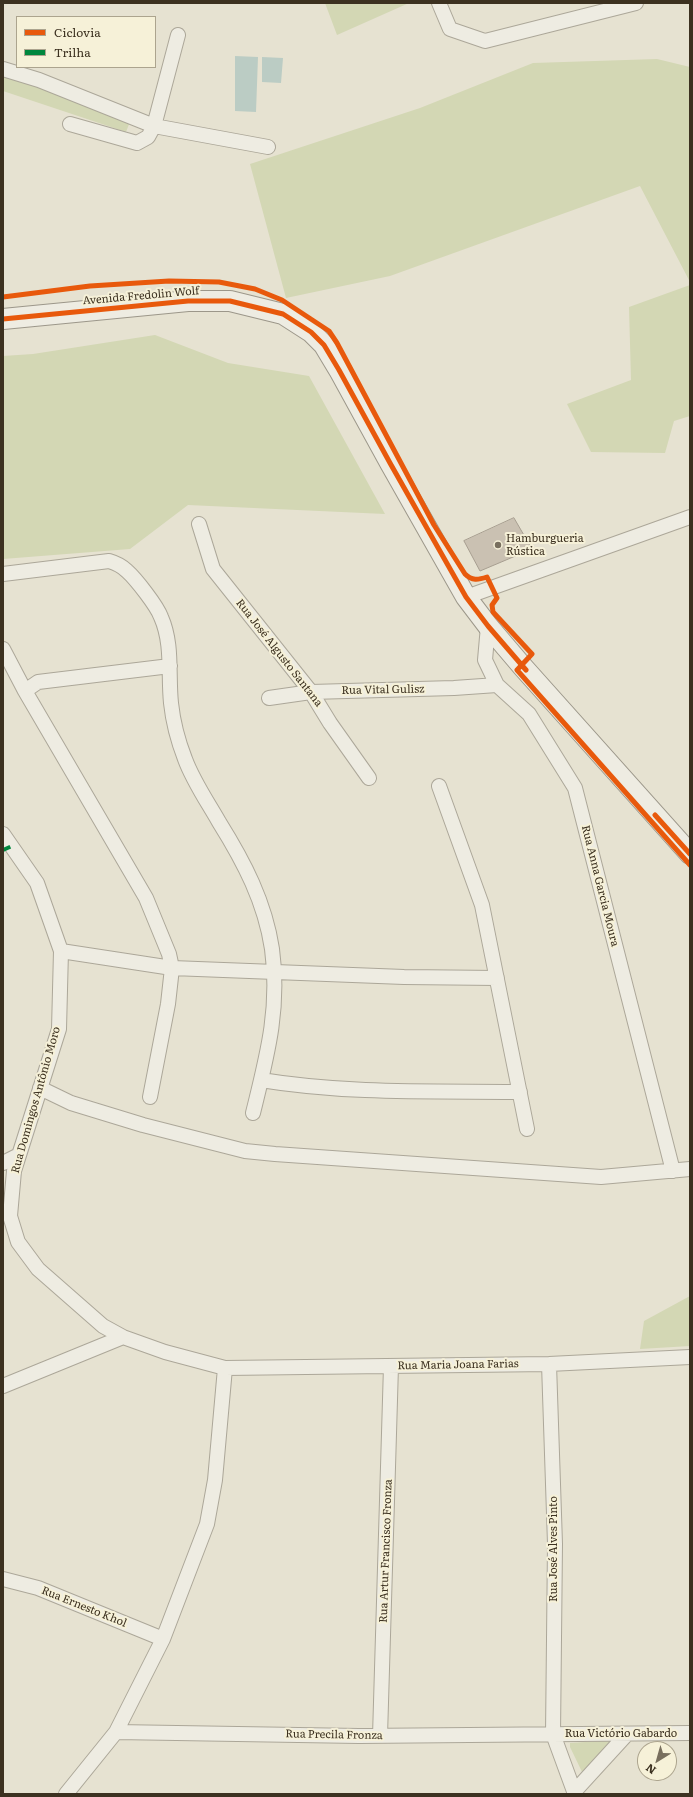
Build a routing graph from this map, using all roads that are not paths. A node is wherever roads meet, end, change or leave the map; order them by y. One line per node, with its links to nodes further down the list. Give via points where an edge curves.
1 (439, 3): 2 (street, via 450,29 485,41)
2 (636, 3)
3 (178, 35): 6 (street)
4 (3, 69): 6 (street, via 39,80)
5 (70, 124): 6 (street, via 137,143 148,137)
6 (154, 126): 7 (street)
7 (268, 147)
8 (3, 318): 12 (main road, Avenida Fredolin Wolf, via 188,301 230,301 283,314 311,332 324,345)
9 (690, 517): 12 (street)
10 (199, 524): 18 (street, Rua José Algusto Santana, via 213,569)
11 (3, 574): 15 (street, via 109,561 118,564 127,571 160,614 167,629)
12 (466, 597): 13 (main road, Avenida Fredolin Wolf)
13 (488, 626): 16 (street, Rua Anna Garcia Moura, via 485,660); 24 (main road, Avenida Fredolin Wolf)
14 (3, 649): 17 (street)
15 (170, 666): 17 (street, via 38,682); 27 (street, via 172,709 185,760 253,882 267,926)
16 (497, 685): 18 (street, Rua Vital Gulisz); 38 (street, Rua Anna Garcia Moura, via 529,714 575,788)
17 (25, 691): 26 (street, via 146,898 169,954)
18 (311, 692): 19 (street, Rua Vital Gulisz); 20 (street, Rua José Algusto Santana)
19 (269, 698)
20 (369, 778)
21 (439, 786): 28 (street, via 482,905)
22 (3, 834): 23 (street, Rua Domingos Antônio Moro)
23 (7, 848): 25 (street, Rua Domingos Antônio Moro, via 37,883)
24 (690, 854)
25 (61, 951): 26 (street); 30 (street, Rua Domingos Antônio Moro, via 59,1029)
26 (172, 968): 27 (street); 32 (street, via 162,1040)
27 (274, 971): 28 (street); 29 (street, via 272,1033)
28 (497, 978): 31 (street)
29 (261, 1080): 31 (street, via 293,1086 340,1089); 33 (street)
30 (40, 1088): 35 (street, Rua Domingos Antônio Moro); 38 (street, via 71,1103 143,1125 245,1151 601,1177)
31 (520, 1092): 34 (street)
32 (150, 1097)
33 (253, 1113)
34 (527, 1130)
35 (19, 1155): 36 (street); 39 (street, Rua Domingos Antônio Moro, via 14,1171 10,1216 18,1242 38,1269 103,1326)
36 (3, 1163)
37 (690, 1169): 38 (street)
38 (673, 1171)
39 (123, 1337): 43 (street, Rua Domingos Antônio Moro); 44 (street)
40 (690, 1357): 41 (street, Rua Maria Joana Farias)
41 (549, 1364): 42 (street, Rua Maria Joana Farias); 49 (street, Rua José Alves Pinto, via 555,1544)
42 (391, 1366): 43 (street, Rua Maria Joana Farias); 51 (street, Rua Artur Francisco Fronza)
43 (225, 1368): 46 (street, via 215,1480 207,1524)
44 (3, 1386)
45 (3, 1579): 46 (street, Rua Ernesto Khol, via 38,1588)
46 (163, 1639): 47 (street)
47 (116, 1732): 51 (street, Rua Precila Fronza); 53 (street)
48 (690, 1733): 50 (street, Rua Victório Gabardo)
49 (553, 1734): 50 (street, Rua Victório Gabardo); 51 (street, Rua Precila Fronza); 52 (street)
50 (626, 1734): 52 (street)
51 (380, 1736)
52 (575, 1793)
53 (66, 1794)

